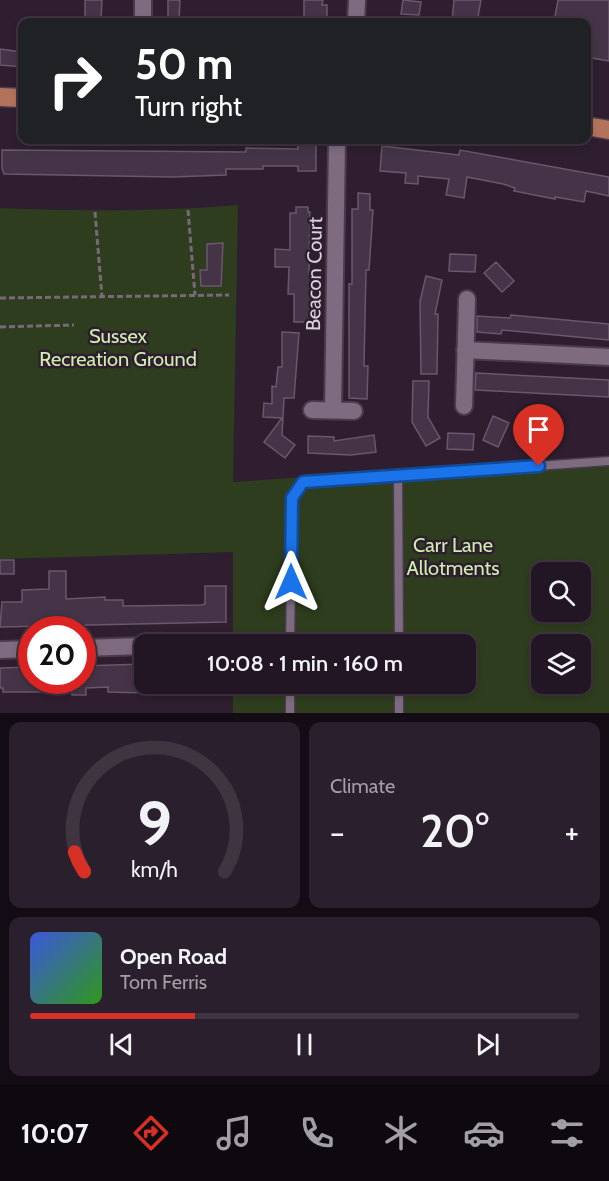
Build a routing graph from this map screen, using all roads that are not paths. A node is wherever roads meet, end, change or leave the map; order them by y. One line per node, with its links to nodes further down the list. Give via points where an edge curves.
1 (143, 0): 3 (street)
2 (357, 0): 4 (street)
3 (142, 18)
4 (356, 18)
5 (0, 97): 6 (main road)
6 (18, 98)
7 (591, 127): 8 (main road)
8 (609, 130)
9 (337, 144): 15 (street, Beacon Court)
10 (467, 298): 11 (street)
11 (465, 350): 12 (street); 13 (street)
12 (609, 357)
13 (464, 405)
14 (312, 410): 15 (street)
15 (333, 410): 16 (street)
16 (354, 411)
17 (609, 461): 18 (lane)
18 (398, 476): 19 (lane, via 303,482 292,498); 20 (lane)
19 (290, 634)
20 (399, 634)
21 (134, 646): 22 (street)
22 (96, 648)
23 (18, 649): 24 (street)
24 (0, 650)
25 (290, 694): 27 (lane)
26 (399, 694): 28 (lane)
27 (290, 713)
28 (399, 713)

